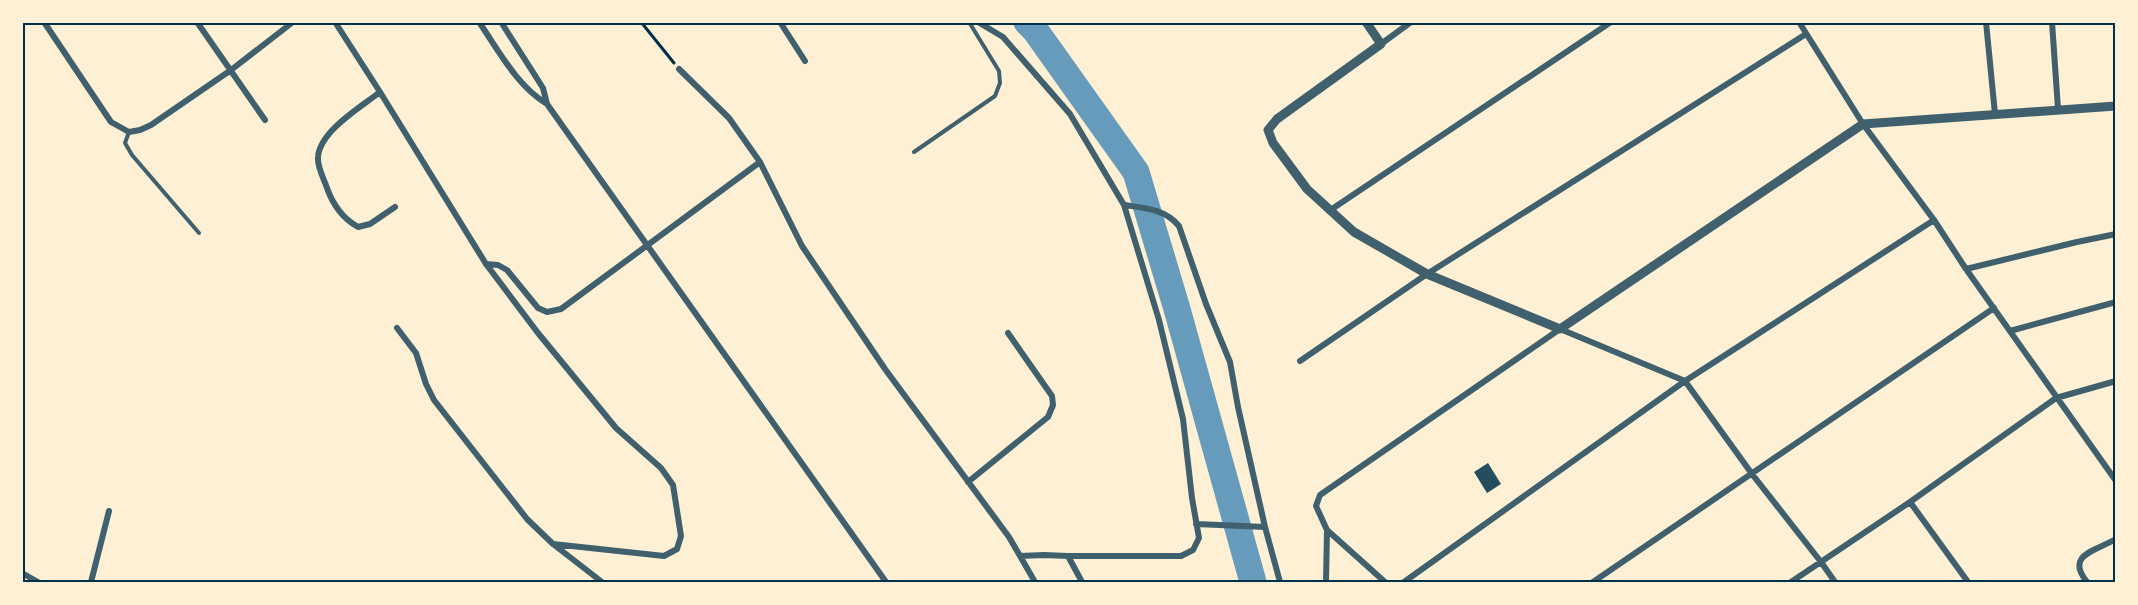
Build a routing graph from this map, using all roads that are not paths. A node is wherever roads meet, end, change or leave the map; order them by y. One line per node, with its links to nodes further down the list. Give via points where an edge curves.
1 (44, 22): 28 (street, via 111,122)
2 (196, 22): 20 (street)
3 (293, 22): 20 (street)
4 (335, 22): 21 (street)
5 (479, 22): 22 (street, via 521,83)
6 (501, 22): 22 (street, via 543,88)
7 (780, 22): 18 (street)
8 (969, 22): 29 (lane, via 999,71 995,96)
9 (978, 22): 31 (street, via 1003,37 1070,114)
10 (1366, 22): 17 (street)
11 (1411, 22): 17 (street)
12 (1611, 22): 33 (street)
13 (1799, 22): 16 (street)
14 (1986, 22): 25 (street)
15 (2052, 22): 24 (street)
16 (1806, 34): 27 (street); 40 (street)
17 (1381, 44): 33 (street, via 1277,119 1268,130 1307,189)
18 (805, 61)
19 (679, 69): 30 (street, via 729,117)
20 (231, 70): 26 (street); 28 (street, via 151,125)
21 (381, 92): 32 (street, via 329,133 321,142 317,159 333,203 349,222 358,227 370,224); 38 (street)
22 (547, 104): 37 (street)
23 (2115, 106): 24 (street)
24 (2058, 109): 25 (street)
25 (1995, 114): 27 (street)
26 (265, 120)
27 (1863, 124): 34 (street); 44 (street)
28 (129, 132): 35 (lane, via 125,143 132,155)
29 (914, 152)
30 (760, 162): 37 (street); 53 (street, via 802,246)
31 (1124, 205): 56 (street, via 1159,320 1183,419); 57 (street, via 1161,212 1179,226 1230,362)
32 (395, 207)
33 (1329, 211): 40 (street, via 1354,232)
34 (1934, 220): 39 (street); 48 (street)
35 (199, 233)
36 (2115, 234): 39 (street)
37 (648, 244): 38 (street, via 561,309 547,312 538,308 507,270); 68 (street)
38 (486, 264): 60 (street, via 616,428 661,468 673,485 681,536 677,549 664,556)
39 (1966, 269): 42 (street)
40 (1427, 274): 44 (street); 47 (street)
41 (2115, 302): 45 (street)
42 (1994, 308): 45 (street); 51 (street)
43 (398, 328): 60 (street, via 416,353 434,400 527,519)
44 (1560, 328): 48 (street); 58 (street, via 1320,495 1316,506)
45 (2010, 331): 50 (street)
46 (1008, 333): 53 (street, via 1052,396 1053,405 1048,417)
47 (1300, 361)
48 (1685, 381): 51 (street); 74 (street)
49 (2115, 381): 50 (street)
50 (2056, 398): 52 (street); 54 (street)
51 (1752, 474): 63 (street); 75 (street)
52 (2115, 481)
53 (968, 482): 61 (street)
54 (1910, 502): 63 (street); 78 (street)
55 (109, 511): 66 (street)
56 (1196, 524): 57 (street); 62 (street, via 1199,537 1193,550 1181,556)
57 (1265, 527): 71 (street)
58 (1327, 530): 72 (street); 73 (street)
59 (2115, 539): 79 (street, via 2081,559 2079,570)
60 (553, 544): 67 (street)
61 (1020, 556): 62 (street); 69 (street)
62 (1068, 556): 70 (street)
63 (1821, 562): 76 (street); 77 (street)
64 (22, 573): 65 (street)
65 (38, 582)
66 (91, 582)
67 (602, 582)
68 (886, 582)
69 (1035, 582)
70 (1082, 582)
71 (1280, 582)
72 (1326, 582)
73 (1385, 582)
74 (1404, 582)
75 (1593, 582)
76 (1791, 582)
77 (1835, 582)
78 (1968, 582)
79 (2087, 582)

